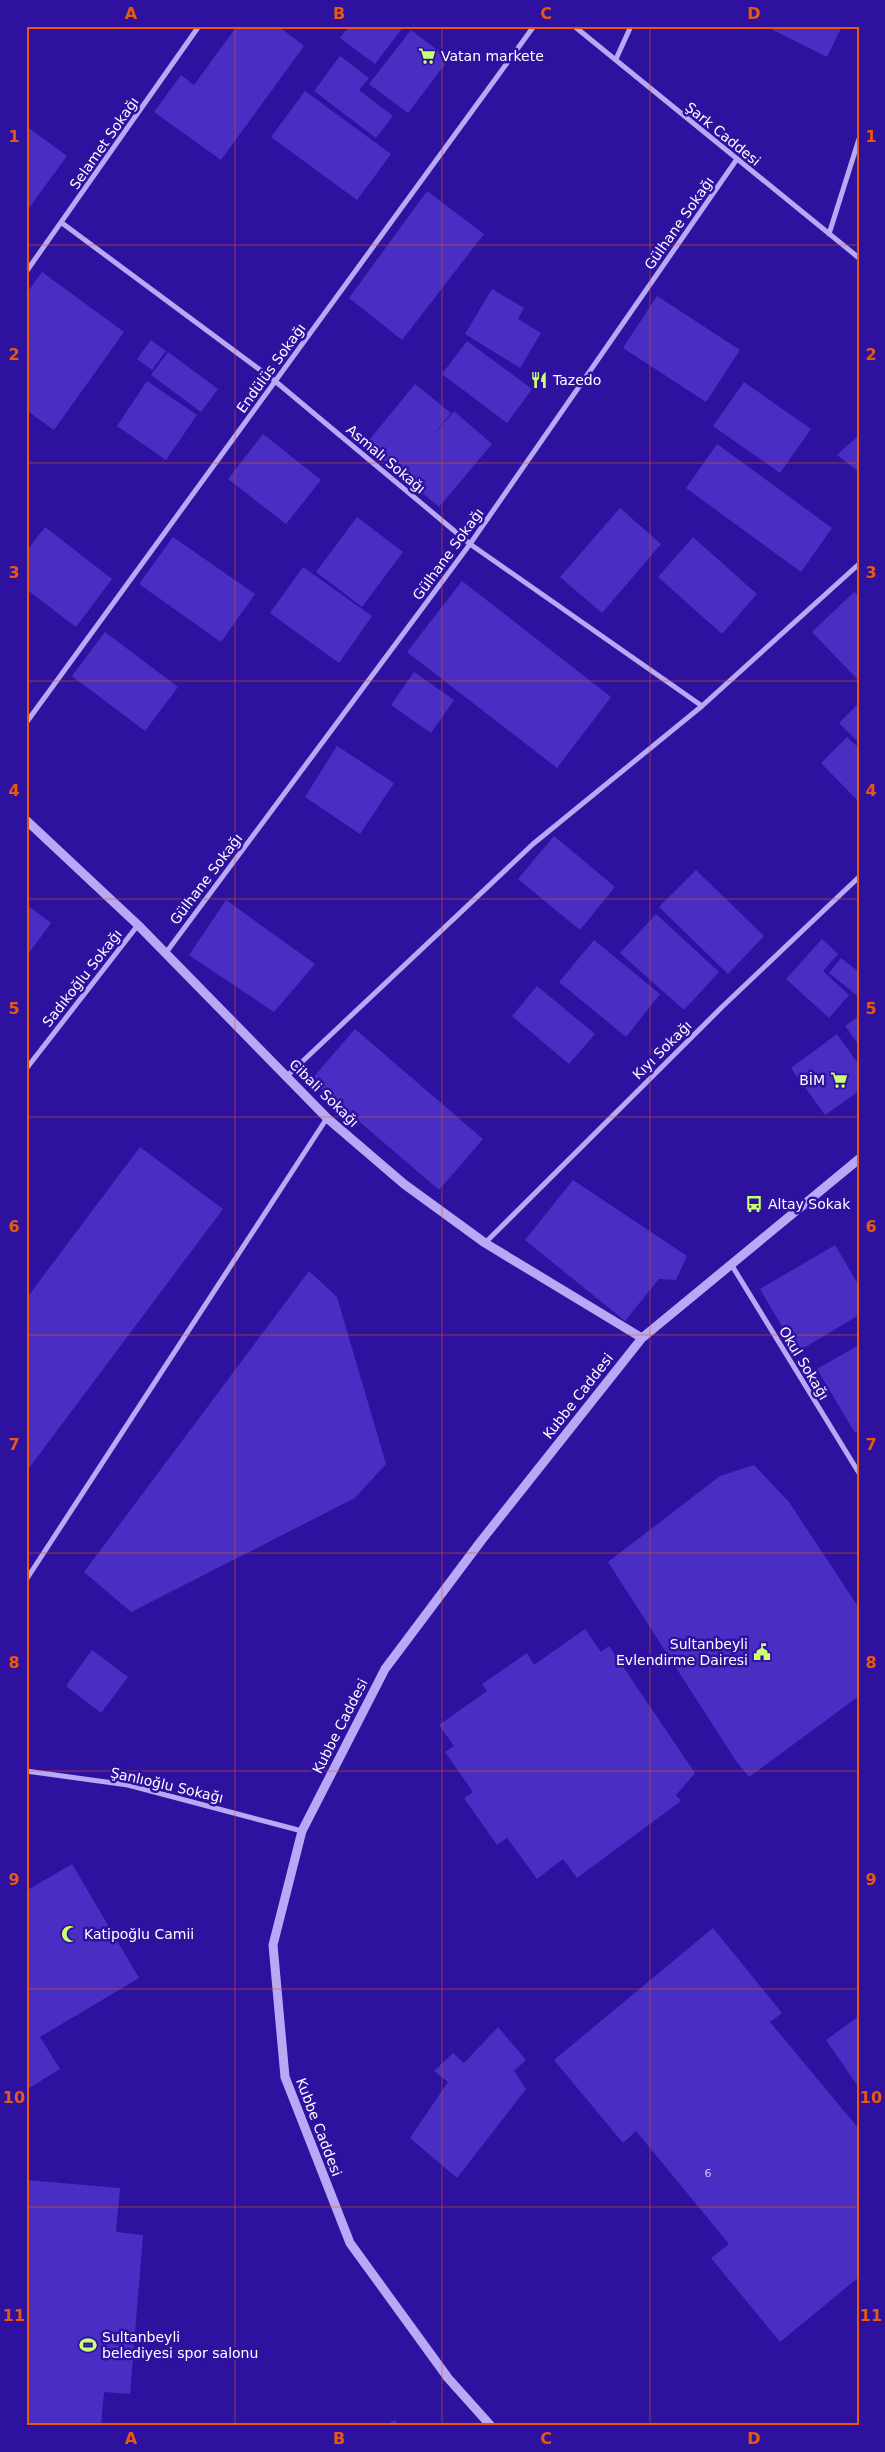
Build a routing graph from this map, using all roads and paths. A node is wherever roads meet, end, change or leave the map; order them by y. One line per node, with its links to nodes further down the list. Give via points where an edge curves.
1 (199, 26): 8 (street, Selamet Sokağı)
2 (534, 26): 12 (street, Endülüs Sokağı)
3 (574, 26): 5 (street, Şark Caddesi)
4 (631, 26): 5 (street)
5 (616, 59): 7 (street, Şark Caddesi)
6 (859, 139): 9 (street)
7 (737, 159): 9 (street, Şark Caddesi); 13 (street, Gülhane Sokağı)
8 (62, 223): 11 (street, Selamet Sokağı); 12 (street, Asmalı Sokağı)
9 (829, 234): 10 (street, Şark Caddesi)
10 (859, 258)
11 (26, 272)
12 (276, 381): 13 (street, Asmalı Sokağı); 16 (street, Endülüs Sokağı)
13 (470, 544): 15 (street, Asmalı Sokağı); 20 (street, Gülhane Sokağı)
14 (859, 564): 15 (street)
15 (702, 706): 22 (street, via 533,844)
16 (26, 723)
17 (26, 820): 19 (street, Cibali Sokağı)
18 (859, 877): 25 (street, Kıyı Sokağı, via 722,1007)
19 (138, 925): 20 (street, Cibali Sokağı); 21 (street, Sadıkoğlu Sokağı)
20 (164, 954): 22 (street, Cibali Sokağı)
21 (26, 1069)
22 (287, 1076): 23 (street, Cibali Sokağı)
23 (327, 1118): 25 (street, Cibali Sokağı, via 404,1184); 29 (street)
24 (859, 1159): 26 (street, Kubbe Caddesi)
25 (485, 1243): 27 (street, Cibali Sokağı)
26 (731, 1264): 27 (street, Kubbe Caddesi); 28 (street, Okul Sokağı)
27 (642, 1338): 31 (street, Kubbe Caddesi, via 481,1541 385,1669)
28 (859, 1473)
29 (26, 1580)
30 (26, 1771): 31 (street, Şanlıoğlu Sokağı, via 128,1785)
31 (302, 1830): 32 (street, Kubbe Caddesi, via 273,1945 285,2076 350,2242 448,2378)
32 (491, 2426)

